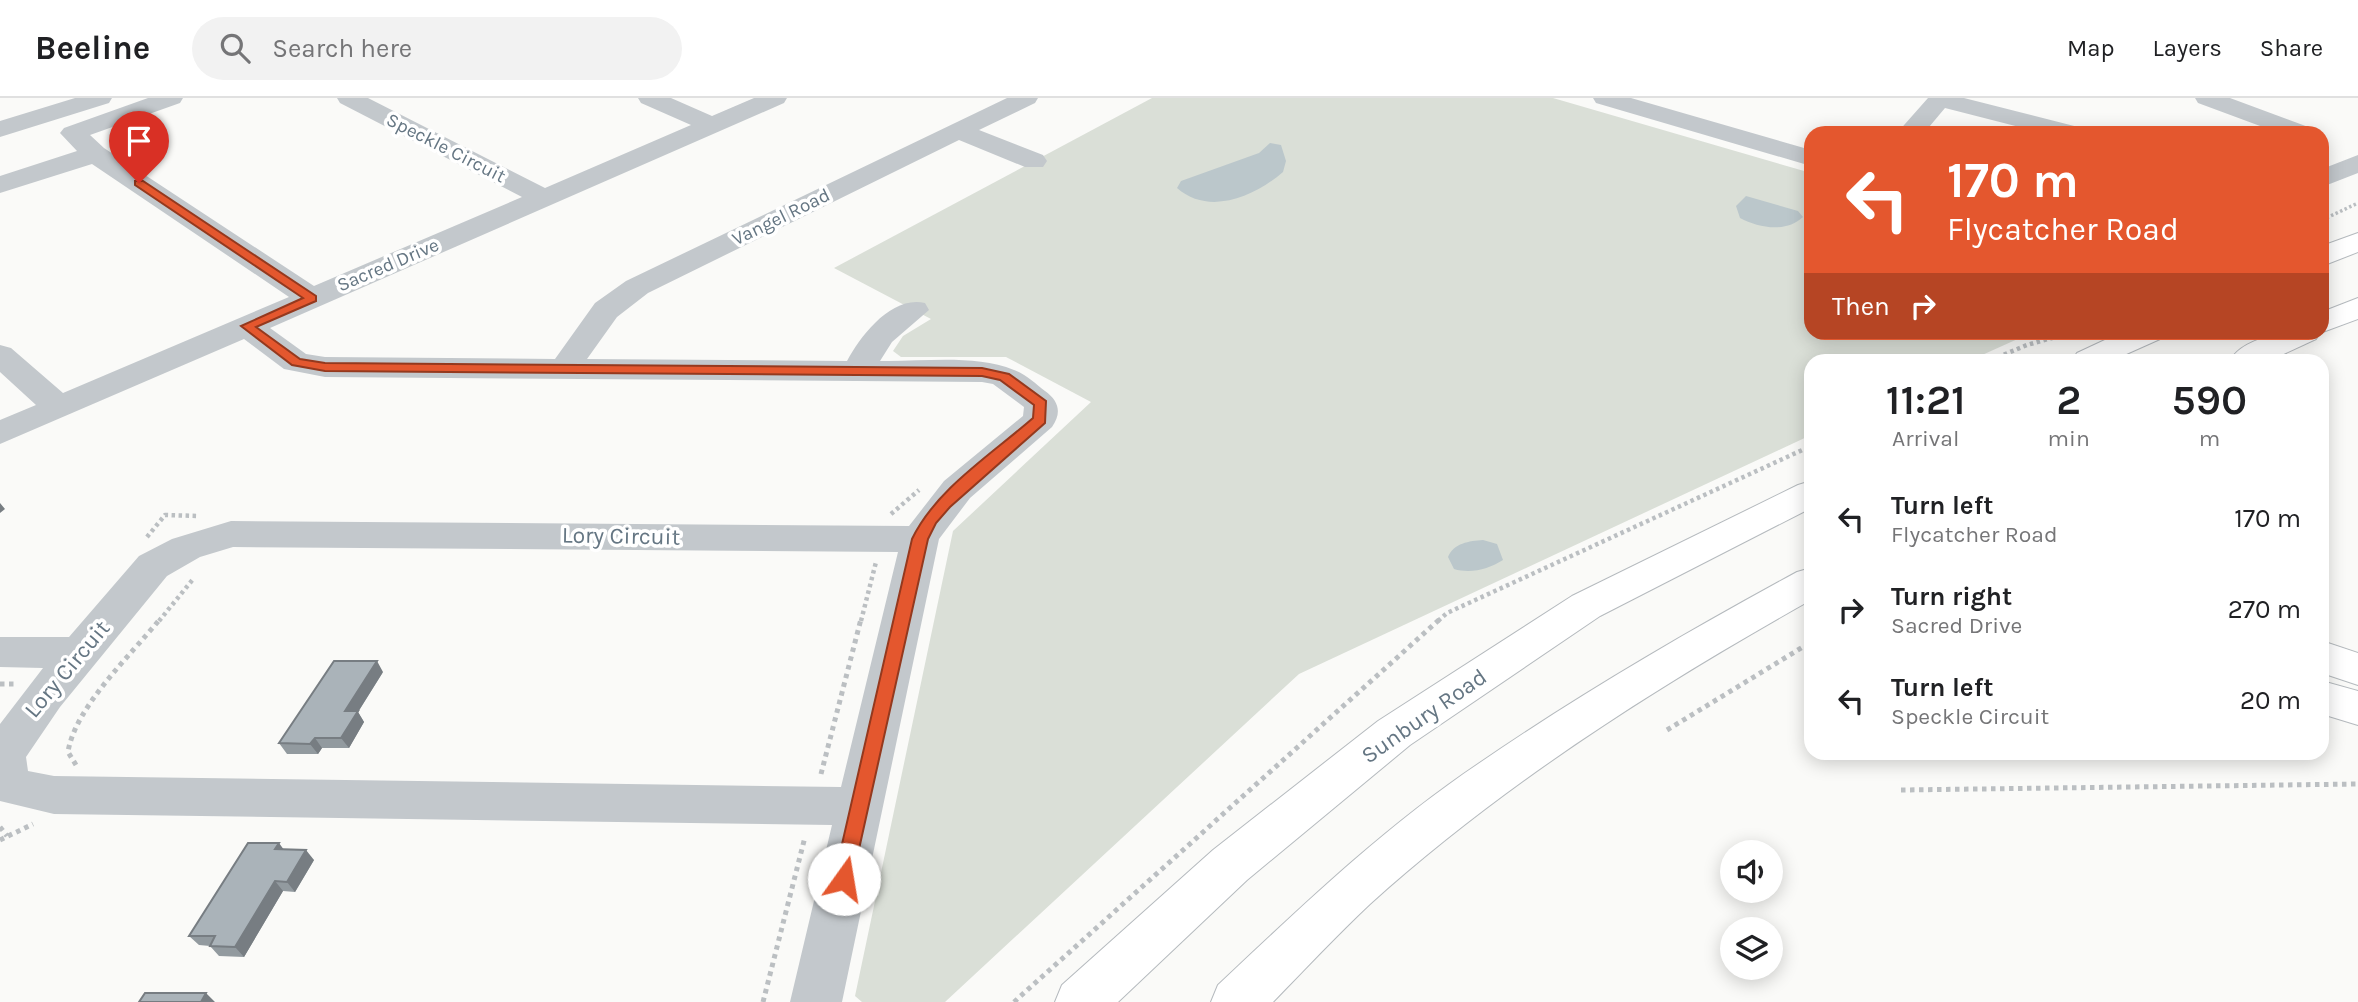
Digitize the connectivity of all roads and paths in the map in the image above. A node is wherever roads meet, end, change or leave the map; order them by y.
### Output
1 (10, 98) edge
2 (100, 98) edge
3 (171, 98) edge
4 (349, 98) edge
5 (650, 98) edge
6 (775, 98) edge
7 (1026, 98) edge
8 (1605, 98) edge
9 (1700, 98) edge
10 (2207, 98) edge
11 (1940, 99) edge
12 (38, 117) junction
13 (1676, 118) junction
14 (712, 125) junction
15 (1916, 126) edge
16 (2046, 126) edge
17 (2283, 126) edge
18 (0, 129) edge
19 (958, 131) junction
20 (95, 154) junction
21 (1804, 156) edge
22 (1034, 161) dead end
23 (2358, 163) edge
24 (2329, 176) edge
25 (0, 185) edge
26 (544, 198) junction
27 (2358, 203) edge
28 (2329, 217) edge
29 (2358, 242) edge
30 (2329, 254) edge
31 (312, 298) junction
32 (2358, 307) edge
33 (914, 310) dead end
34 (2329, 321) edge
35 (247, 326) junction
36 (2045, 340) edge
37 (2132, 340) edge
38 (2284, 340) edge
39 (2006, 354) edge
40 (2101, 354) edge
41 (2258, 354) edge
42 (0, 355) edge
43 (564, 369) junction
44 (860, 371) junction
45 (59, 408) junction
46 (0, 433) edge
47 (1804, 497) edge
48 (888, 538) junction
49 (198, 574) dead end
50 (1804, 586) edge
51 (1804, 646) edge
52 (0, 652) edge
53 (81, 653) junction
54 (2329, 659) edge
55 (2358, 669) edge
56 (2329, 699) edge
57 (2358, 708) edge
58 (1667, 730) dead end
59 (820, 778) dead end
60 (2358, 784) edge
61 (1901, 790) dead end
62 (860, 806) junction
63 (17, 811) edge
64 (805, 836) dead end
65 (763, 1002) edge
66 (816, 1002) edge
67 (1081, 1002) edge
68 (1237, 1002) edge

1 - 12 street
2 - 12 street
3 - 20 street
4 - 26 street, Speckle Circuit
5 - 14 street
6 - 14 street, Sacred Drive
7 - 19 street, Vangel Road
8 - 13 street
9 - 13 street
10 - 17 street
11 - 15 street
11 - 16 street
12 - 18 street
13 - 21 street
14 - 26 street, Sacred Drive
19 - 22 street
19 - 43 street, Vangel Road
20 - 25 street
20 - 31 street
23 - 24 street
26 - 31 street, Sacred Drive
27 - 28 path
29 - 30 main road
31 - 35 street, Sacred Drive
32 - 34 main road
33 - 44 street
35 - 43 street
35 - 45 street, Sacred Drive
36 - 39 path
37 - 40 main road
38 - 41 main road
42 - 45 street
43 - 44 street
44 - 48 street
45 - 46 street, Sacred Drive
47 - 67 main road, Sunbury Road
48 - 53 street, Lory Circuit
48 - 59 path
48 - 62 street
49 - 63 path
50 - 68 main road
51 - 58 path
52 - 53 street
53 - 63 street, Lory Circuit
54 - 55 main road
56 - 57 main road
60 - 61 path
62 - 63 street
62 - 66 street
64 - 65 path

